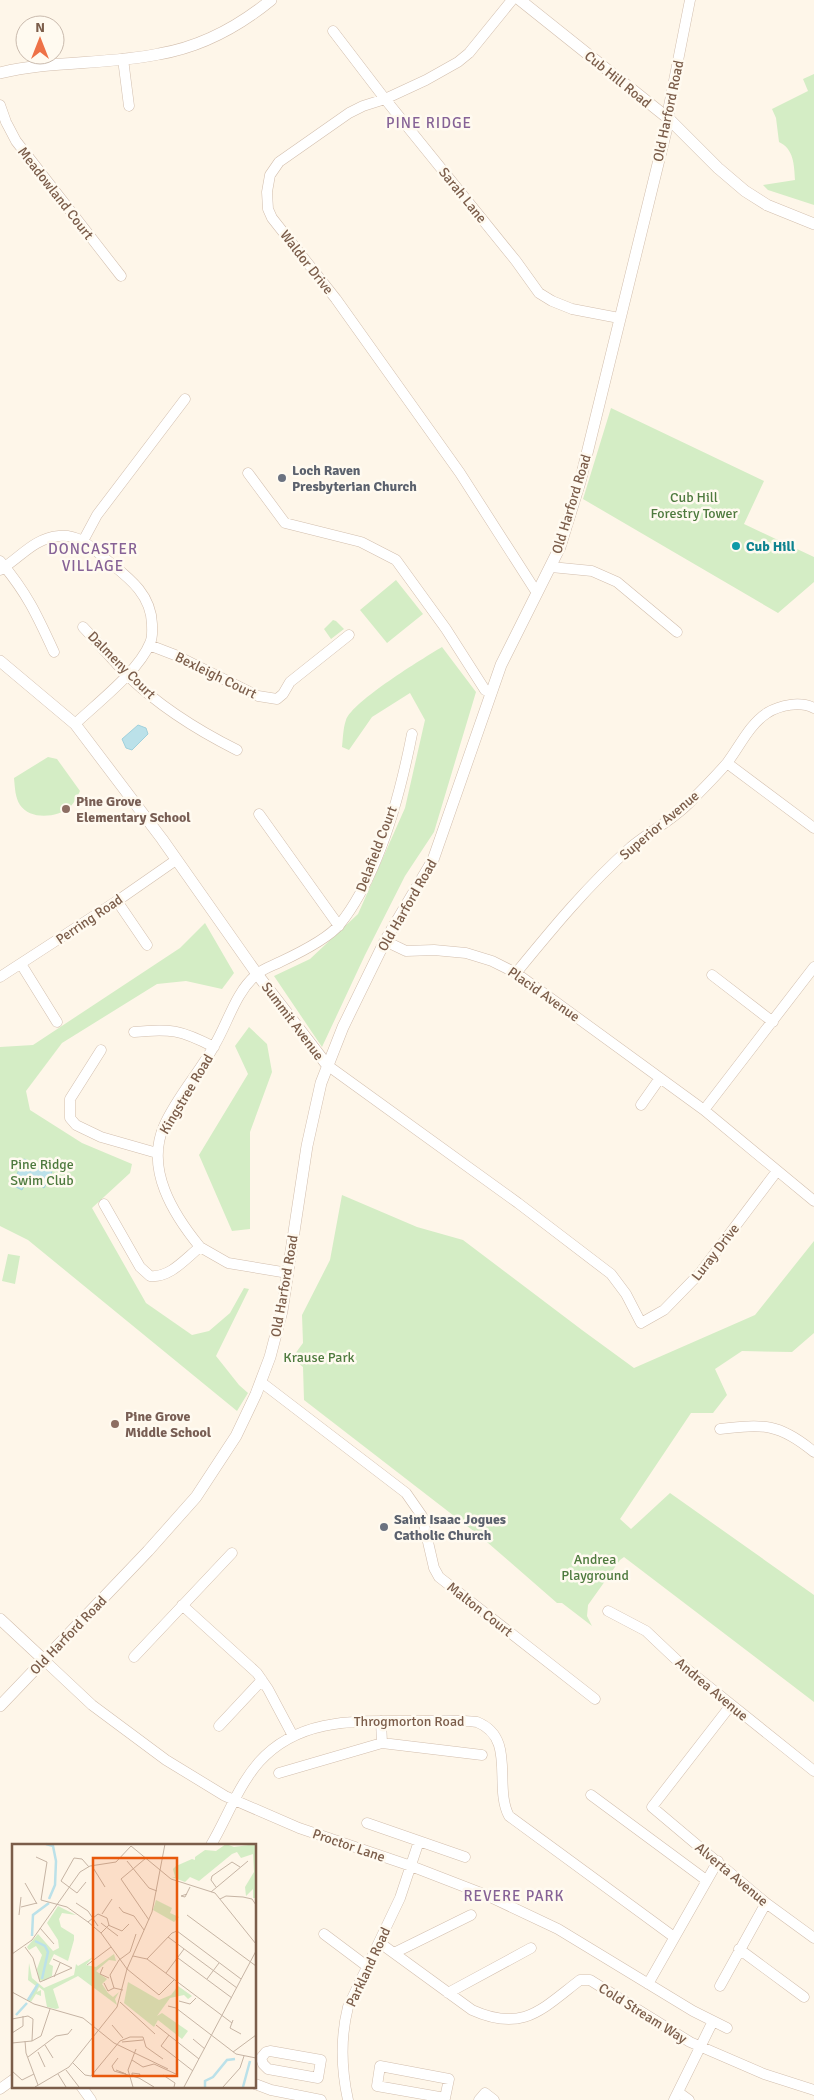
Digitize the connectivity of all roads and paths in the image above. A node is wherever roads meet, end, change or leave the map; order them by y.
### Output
1 (271, 0) edge
2 (512, 0) edge
3 (520, 0) edge
4 (690, 0) edge
5 (333, 31) dead end
6 (124, 59) junction
7 (0, 73) edge
8 (385, 99) junction
9 (0, 106) edge
10 (129, 106) dead end
11 (668, 119) junction
12 (814, 224) edge
13 (121, 276) dead end
14 (619, 318) junction
15 (185, 399) dead end
16 (248, 472) dead end
17 (83, 541) junction
18 (2, 566) edge
19 (551, 567) junction
20 (537, 593) junction
21 (83, 627) dead end
22 (677, 632) dead end
23 (349, 635) dead end
24 (149, 645) junction
25 (54, 652) dead end
26 (0, 661) edge
27 (127, 675) junction
28 (490, 692) junction
29 (814, 708) edge
30 (75, 724) junction
31 (412, 734) dead end
32 (237, 750) dead end
33 (727, 763) junction
34 (258, 814) dead end
35 (814, 828) edge
36 (176, 860) junction
37 (117, 901) junction
38 (339, 926) junction
39 (386, 941) junction
40 (147, 945) dead end
41 (21, 964) junction
42 (814, 967) edge
43 (516, 973) junction
44 (257, 974) junction
45 (712, 975) dead end
46 (0, 977) edge
47 (57, 1022) dead end
48 (773, 1022) junction
49 (134, 1032) dead end
50 (214, 1047) junction
51 (101, 1050) dead end
52 (327, 1065) junction
53 (660, 1078) junction
54 (641, 1105) dead end
55 (704, 1110) junction
56 (157, 1153) junction
57 (777, 1170) junction
58 (814, 1201) edge
59 (104, 1204) dead end
60 (200, 1247) junction
61 (288, 1273) junction
62 (641, 1323) joint
63 (261, 1382) junction
64 (720, 1428) dead end
65 (814, 1452) edge
66 (232, 1553) dead end
67 (182, 1605) junction
68 (608, 1611) dead end
69 (0, 1619) edge
70 (134, 1656) dead end
71 (44, 1660) junction
72 (262, 1680) junction
73 (595, 1699) dead end
74 (732, 1705) junction
75 (0, 1706) edge
76 (381, 1721) junction
77 (219, 1726) dead end
78 (293, 1736) junction
79 (382, 1743) junction
80 (482, 1755) dead end
81 (814, 1771) edge
82 (279, 1773) dead end
83 (591, 1795) dead end
84 (235, 1800) junction
85 (366, 1823) dead end
86 (420, 1842) junction
87 (212, 1844) edge
88 (465, 1857) dead end
89 (718, 1861) junction
90 (411, 1866) junction
91 (706, 1880) junction
92 (766, 1903) junction
93 (471, 1915) dead end
94 (324, 1934) dead end
95 (674, 1936) junction
96 (814, 1938) edge
97 (380, 1943) junction
98 (531, 1948) dead end
99 (739, 1949) junction
100 (394, 1953) junction
101 (368, 1967) junction
102 (648, 1984) junction
103 (720, 1986) dead end
104 (448, 1993) junction
105 (804, 1997) dead end
106 (713, 2021) junction
107 (727, 2028) dead end
108 (700, 2047) junction
109 (258, 2057) edge
110 (12, 2080) edge
111 (256, 2084) edge
112 (82, 2088) edge
113 (0, 2089) edge
114 (814, 2090) edge
115 (412, 2096) edge
116 (676, 2096) edge
117 (91, 2100) edge
118 (321, 2100) edge
119 (348, 2100) edge
120 (479, 2100) edge
121 (494, 2100) edge
122 (689, 2100) edge

1 - 6 street
2 - 8 street, Waldor Drive
3 - 11 street, Cub Hill Road
4 - 11 street, Old Harford Road
5 - 8 street, Sarah Lane
6 - 7 street
6 - 10 street
8 - 14 street, Sarah Lane
8 - 20 street, Waldor Drive
9 - 13 street, Meadowland Court
11 - 12 street, Cub Hill Road
11 - 14 street, Old Harford Road
14 - 19 street, Old Harford Road
15 - 17 street
16 - 28 street
17 - 18 street
17 - 24 street
18 - 25 street
19 - 20 street, Old Harford Road
19 - 22 street
20 - 28 street, Old Harford Road
21 - 27 street, Dalmeny Court
23 - 24 street, Bexleigh Court
24 - 27 street
26 - 30 street, Summit Avenue
27 - 30 street
27 - 32 street, Dalmeny Court
28 - 39 street, Old Harford Road
29 - 33 street, Superior Avenue
30 - 36 street, Summit Avenue
31 - 38 street, Delafield Court
33 - 35 street
33 - 43 street, Superior Avenue
34 - 38 street
36 - 37 street, Perring Road
36 - 44 street, Summit Avenue
37 - 40 street
37 - 41 street, Perring Road
38 - 44 street, Delafield Court
39 - 43 street, Placid Avenue
39 - 52 street, Old Harford Road
41 - 46 street, Perring Road
41 - 47 street
42 - 48 street
43 - 53 street, Placid Avenue
44 - 50 street, Kingstree Road
44 - 52 street, Summit Avenue
45 - 48 street
48 - 55 street
49 - 50 street
50 - 56 street, Kingstree Road
51 - 56 street
52 - 61 street, Old Harford Road
52 - 62 street, Summit Avenue
53 - 54 street
53 - 55 street, Placid Avenue
55 - 57 street, Placid Avenue
56 - 60 street, Kingstree Road
57 - 58 street, Placid Avenue
57 - 62 street, Luray Drive
59 - 60 street
60 - 61 street, Kingstree Road
61 - 63 street, Old Harford Road
63 - 71 street, Old Harford Road
63 - 73 street, Malton Court
64 - 65 street
66 - 67 street
67 - 70 street
67 - 72 street
68 - 74 street, Andrea Avenue
69 - 71 street, Proctor Lane
71 - 75 street, Old Harford Road
71 - 84 street, Proctor Lane
72 - 77 street
72 - 78 street
74 - 81 street, Andrea Avenue
74 - 89 street, Alverta Avenue
76 - 78 street, Throgmorton Road
76 - 79 street
76 - 95 street, Throgmorton Road
78 - 84 street, Throgmorton Road
79 - 80 street
79 - 82 street
83 - 91 street
84 - 87 street, Throgmorton Road
84 - 90 street, Proctor Lane
85 - 86 street
86 - 88 street
86 - 90 street, Parkland Road
89 - 91 street
89 - 92 street, Alverta Avenue
90 - 97 street, Parkland Road
90 - 102 street, Proctor Lane
91 - 95 street
92 - 96 street, Alverta Avenue
92 - 99 street
93 - 100 street
94 - 101 street
95 - 102 street
97 - 100 street, Cold Stream Way
97 - 101 street, Parkland Road
98 - 104 street
99 - 103 street
99 - 105 street
100 - 104 street, Cold Stream Way
101 - 119 street, Parkland Road
102 - 106 street, Proctor Lane
104 - 108 street, Cold Stream Way
106 - 107 street, Proctor Lane
106 - 108 street
108 - 114 street, Cold Stream Way
108 - 116 street
109 - 109 street
110 - 113 street
111 - 118 street
112 - 117 street
115 - 115 street
116 - 122 street
120 - 121 street

